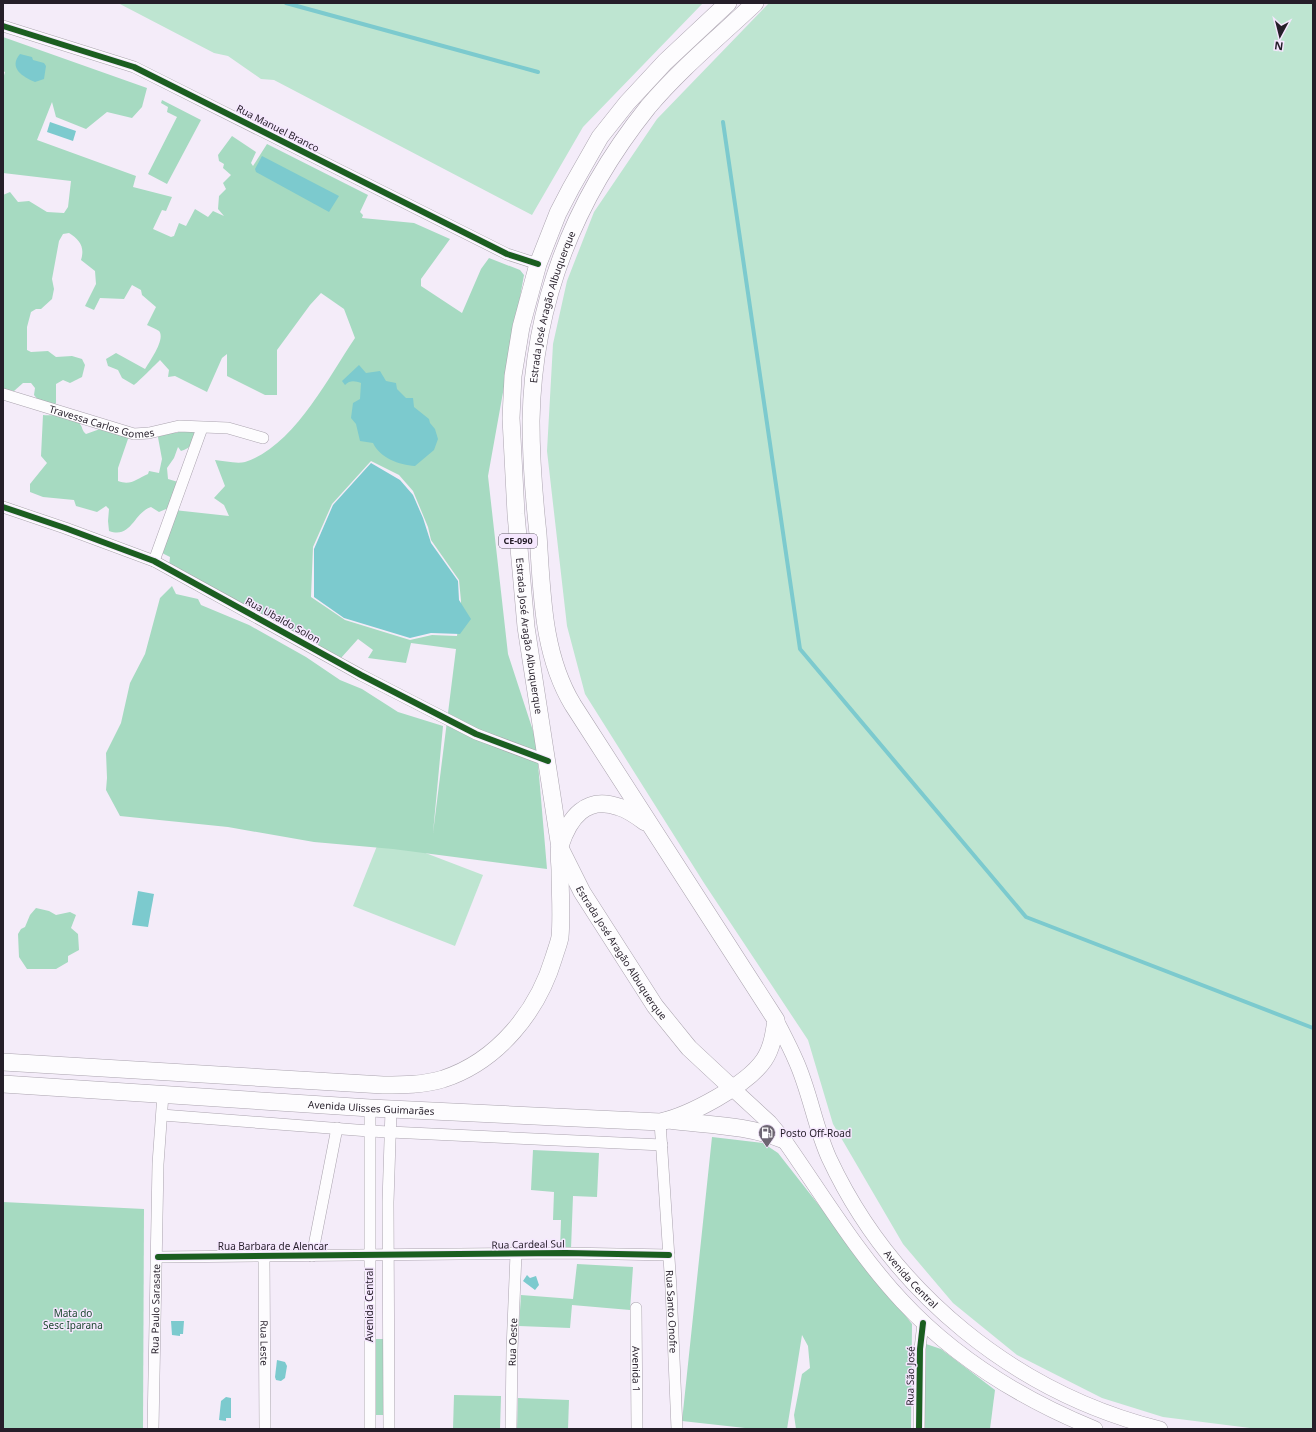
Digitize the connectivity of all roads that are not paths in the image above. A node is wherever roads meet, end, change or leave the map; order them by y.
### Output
1 (728, 3) edge
2 (755, 3) edge
3 (3, 26) edge
4 (538, 264) junction
5 (3, 394) edge
6 (202, 428) junction
7 (263, 438) dead end
8 (3, 508) edge
9 (154, 561) junction
10 (548, 761) junction
11 (649, 824) junction
12 (560, 848) junction
13 (776, 1020) junction
14 (3, 1062) edge
15 (288, 1079) junction
16 (3, 1084) edge
17 (732, 1088) junction
18 (163, 1094) junction
19 (286, 1102) junction
20 (370, 1108) junction
21 (391, 1110) junction
22 (162, 1115) junction
23 (665, 1121) junction
24 (337, 1128) junction
25 (369, 1130) junction
26 (390, 1132) junction
27 (784, 1140) junction
28 (662, 1145) junction
29 (516, 1254) junction
30 (669, 1255) junction
31 (264, 1256) junction
32 (312, 1256) junction
33 (369, 1256) junction
34 (388, 1256) junction
35 (158, 1257) junction
36 (636, 1308) dead end
37 (923, 1323) junction
38 (369, 1334) junction
39 (388, 1334) junction
40 (153, 1429) edge
41 (265, 1429) edge
42 (370, 1429) edge
43 (389, 1429) edge
44 (512, 1429) edge
45 (637, 1429) edge
46 (677, 1429) edge
47 (919, 1429) edge
48 (1095, 1429) edge
49 (1160, 1429) edge

1 - 4 main road, Estrada José Aragão Albuquerque / CE-090
2 - 11 main road, Estrada José Aragão Albuquerque / CE-090
3 - 4 street, Rua Manuel Branco
4 - 10 main road, Estrada José Aragão Albuquerque / CE-090
5 - 6 street, Travessa Carlos Gomes
6 - 7 street, Travessa Carlos Gomes
6 - 9 street
8 - 9 street, Rua Ubaldo Solon
9 - 10 street, Rua Ubaldo Solon
10 - 12 main road, Estrada José Aragão Albuquerque / CE-090
11 - 12 main road
11 - 13 main road, Estrada José Aragão Albuquerque / CE-090
12 - 15 main road
12 - 17 main road, Estrada José Aragão Albuquerque / CE-090
13 - 17 main road, Avenida Ulisses Guimarães
13 - 49 main road, Avenida Central / CE-090
14 - 15 main road
15 - 19 main road
16 - 18 main road, Avenida Ulisses Guimarães
17 - 23 main road, Avenida Ulisses Guimarães
17 - 27 main road, Avenida Central / CE-090
18 - 19 main road, Avenida Ulisses Guimarães
18 - 22 street, Rua Paulo Sarasate
19 - 20 main road, Avenida Ulisses Guimarães
20 - 21 main road, Avenida Ulisses Guimarães
20 - 25 street, Avenida Central
21 - 23 main road, Avenida Ulisses Guimarães
21 - 26 street, Avenida Central
22 - 24 street
22 - 35 street, Rua Paulo Sarasate
23 - 27 main road
23 - 28 street, Rua Santo Onofre
24 - 25 street
24 - 32 street
25 - 26 street
25 - 33 street, Avenida Central
26 - 28 street
26 - 34 street, Avenida Central
27 - 37 main road, Avenida Central / CE-090
28 - 30 street, Rua Santo Onofre
29 - 30 street, Rua Cardeal Sul
29 - 34 street, Rua Cardeal Sul
29 - 44 street, Rua Oeste
30 - 46 street, Rua Santo Onofre
31 - 32 street, Rua Barbara de Alencar
31 - 35 street, Rua Barbara de Alencar
31 - 41 street, Rua Leste
32 - 33 street, Rua Barbara de Alencar
33 - 34 street, Rua Barbara de Alencar
33 - 38 street, Avenida Central
34 - 39 street, Avenida Central
35 - 40 street, Rua Paulo Sarasate
36 - 45 street, Avenida 1
37 - 47 street, Rua São José
37 - 48 main road, Avenida Central / CE-090
38 - 39 street
38 - 42 street, Avenida Central
39 - 43 street, Avenida Central

